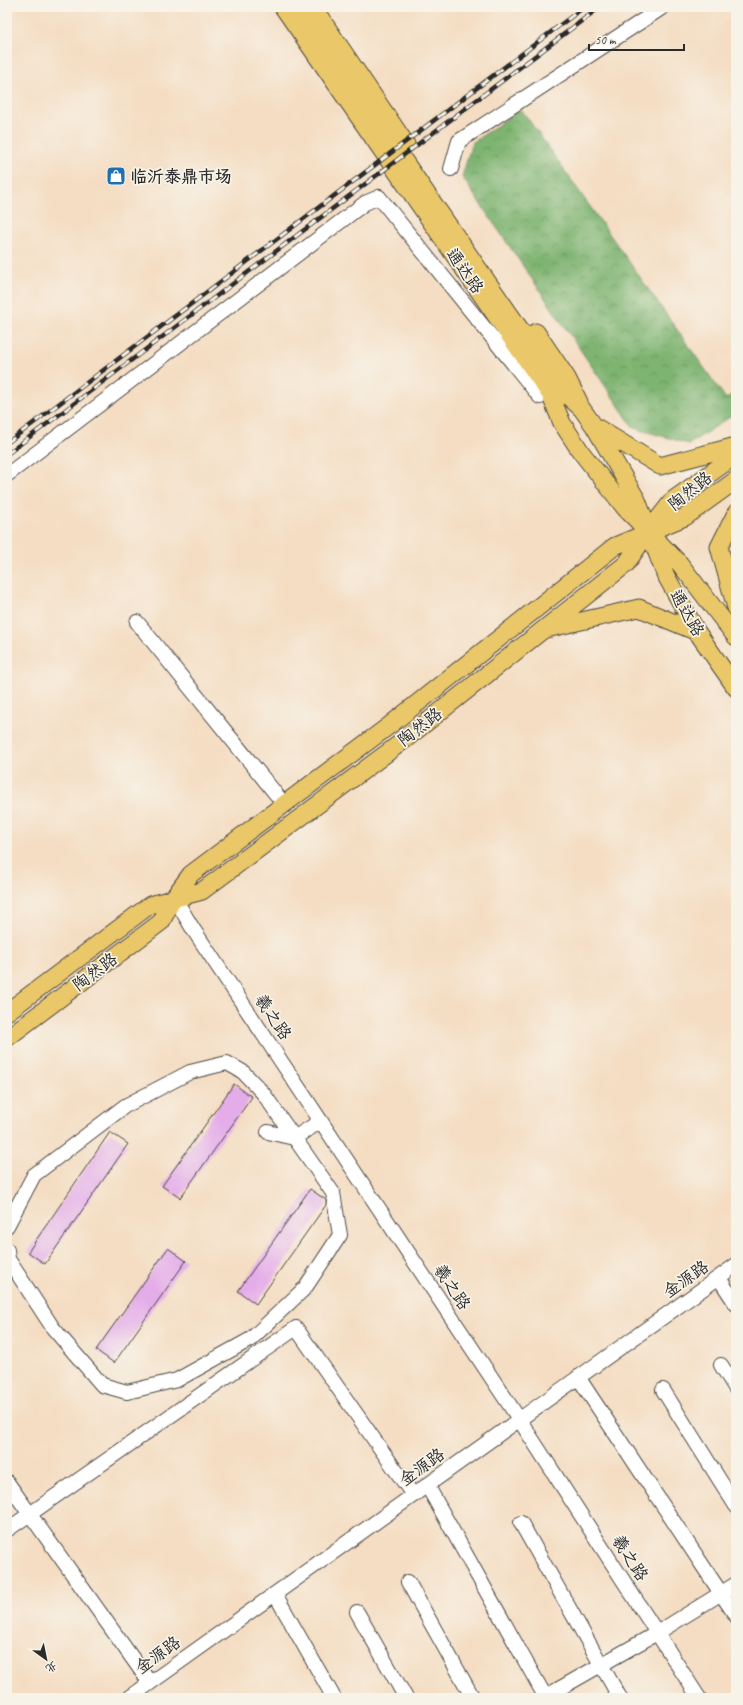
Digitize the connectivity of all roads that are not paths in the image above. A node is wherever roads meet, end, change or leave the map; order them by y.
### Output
1 (273, 7) edge
2 (283, 7) edge
3 (298, 7) edge
4 (313, 7) edge
5 (663, 7) edge
6 (451, 169) dead end
7 (540, 397) junction
8 (582, 409) junction
9 (562, 423) junction
10 (594, 426) junction
11 (736, 446) edge
12 (736, 455) edge
13 (7, 475) edge
14 (736, 480) edge
15 (736, 513) edge
16 (648, 532) junction
17 (736, 608) edge
18 (137, 622) dead end
19 (542, 630) junction
20 (697, 632) junction
21 (736, 637) edge
22 (736, 688) edge
23 (284, 804) junction
24 (174, 898) junction
25 (7, 1012) edge
26 (7, 1038) edge
27 (321, 1121) junction
28 (268, 1132) dead end
29 (294, 1138) junction
30 (7, 1226) edge
31 (7, 1250) edge
32 (736, 1265) edge
33 (719, 1278) junction
34 (736, 1304) edge
35 (721, 1365) dead end
36 (578, 1377) junction
37 (736, 1388) edge
38 (663, 1390) dead end
39 (519, 1420) junction
40 (7, 1482) edge
41 (427, 1485) junction
42 (413, 1495) junction
43 (736, 1506) edge
44 (30, 1515) junction
45 (521, 1523) dead end
46 (7, 1530) edge
47 (408, 1582) dead end
48 (736, 1584) edge
49 (722, 1593) junction
50 (275, 1594) junction
51 (357, 1612) dead end
52 (736, 1616) edge
53 (657, 1633) junction
54 (602, 1665) junction
55 (150, 1683) junction
56 (129, 1698) edge
57 (334, 1698) edge
58 (406, 1698) edge
59 (473, 1698) edge
60 (545, 1698) edge
61 (620, 1698) edge
62 (699, 1698) edge

1 - 7 main road
2 - 9 main road, 通达路
3 - 8 main road, 通达路
4 - 8 main road
5 - 6 street
7 - 9 main road
7 - 13 street
8 - 10 main road, 通达路
9 - 16 main road, 通达路
10 - 11 main road
10 - 16 main road, 通达路
12 - 16 main road, 陶然路
14 - 16 main road, 陶然路
15 - 17 main road
16 - 19 main road, 陶然路
16 - 20 main road, 通达路
16 - 21 main road, 通达路
16 - 23 main road, 陶然路
18 - 23 street
19 - 20 main road
19 - 24 main road, 陶然路
20 - 22 main road, 通达路
23 - 24 main road, 陶然路
24 - 25 main road, 陶然路
24 - 26 main road, 陶然路
24 - 27 street, 羲之路
27 - 29 street
27 - 39 street, 羲之路
28 - 29 street
29 - 30 street
29 - 31 street
32 - 33 street, 金源路
33 - 34 street
33 - 36 street, 金源路
35 - 37 street
36 - 39 street, 金源路
36 - 49 street
38 - 43 street
39 - 41 street, 金源路
39 - 53 street, 羲之路
40 - 44 street
41 - 42 street, 金源路
41 - 60 street
42 - 44 street
42 - 50 street, 金源路
44 - 46 street
44 - 55 street
45 - 54 street
47 - 59 street
48 - 49 street
49 - 52 street
49 - 53 street
50 - 55 street, 金源路
50 - 57 street
51 - 58 street
53 - 54 street
53 - 62 street, 羲之路
54 - 60 street
54 - 61 street
55 - 56 street, 金源路

